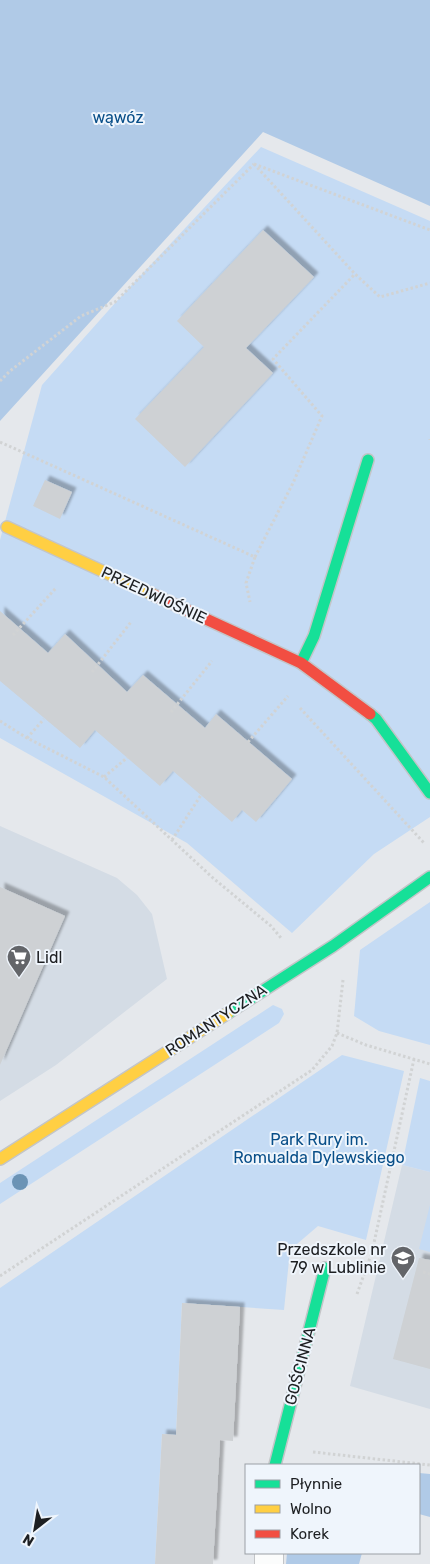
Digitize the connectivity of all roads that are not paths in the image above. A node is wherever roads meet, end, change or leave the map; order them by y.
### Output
1 (368, 460) dead end
2 (7, 527) dead end
3 (301, 663) junction
4 (430, 793) edge
5 (430, 877) edge
6 (0, 1159) edge
7 (325, 1268) dead end
8 (275, 1464) edge

1 - 3 street
2 - 3 street, PRZEDWIOŚNIE
3 - 4 street, PRZEDWIOŚNIE
5 - 6 street, ROMANTYCZNA
7 - 8 street, GOŚCINNA

